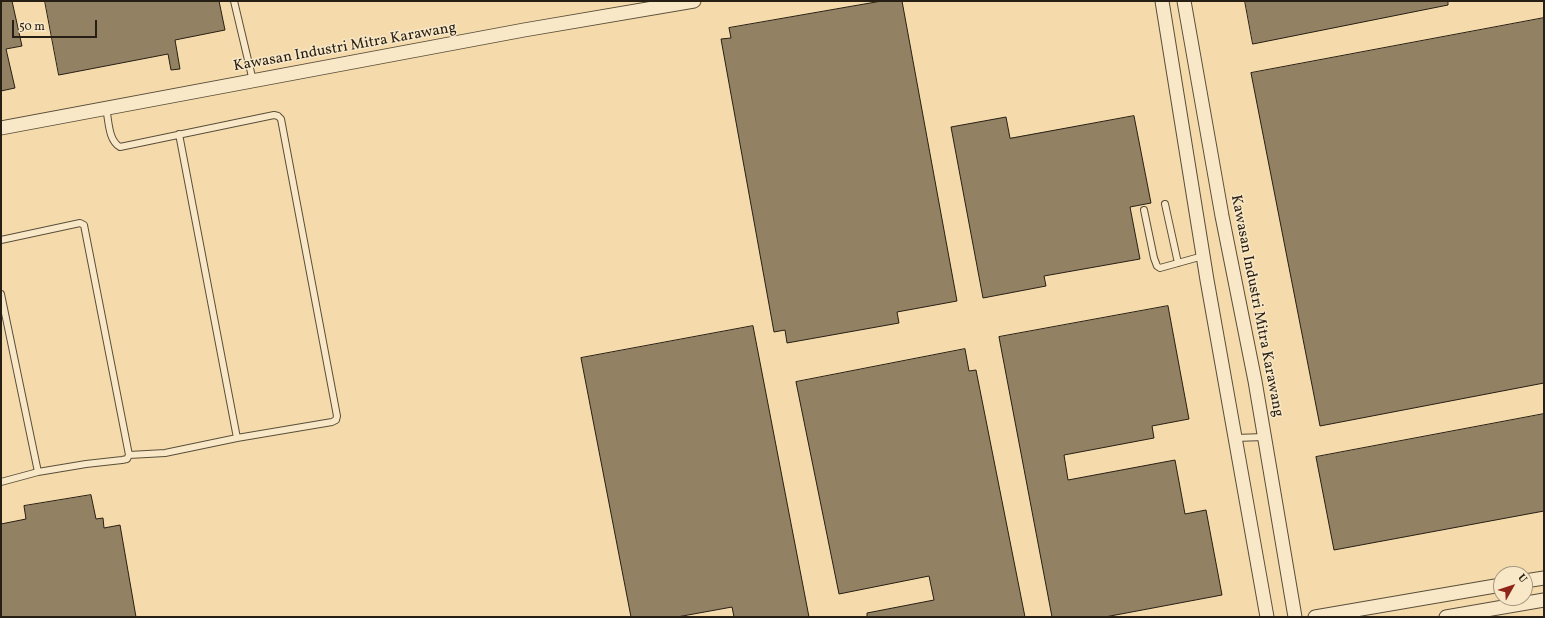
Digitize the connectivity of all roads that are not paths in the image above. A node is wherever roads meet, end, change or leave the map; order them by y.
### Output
1 (234, 1) edge
2 (694, 1) edge
3 (1162, 1) edge
4 (1184, 1) edge
5 (253, 81) junction
6 (106, 108) junction
7 (1, 128) edge
8 (179, 134) junction
9 (1165, 204) dead end
10 (1144, 210) dead end
11 (1, 240) edge
12 (1203, 256) junction
13 (1178, 263) junction
14 (1, 294) edge
15 (1264, 437) junction
16 (237, 438) junction
17 (1235, 438) junction
18 (129, 455) junction
19 (38, 472) junction
20 (1, 482) edge
21 (1544, 578) edge
22 (1533, 580) edge
23 (1493, 586) edge
24 (1544, 600) edge
25 (1268, 617) edge
26 (1295, 617) edge
27 (1315, 617) edge
28 (1446, 617) edge

1 - 5 lane
2 - 5 street, Kawasan Industri Mitra Karawang
3 - 12 street
4 - 15 street, Kawasan Industri Mitra Karawang
5 - 6 street, Kawasan Industri Mitra Karawang
6 - 7 street, Kawasan Industri Mitra Karawang
6 - 8 lane
8 - 16 lane
8 - 16 lane
9 - 13 lane
10 - 13 lane
11 - 18 lane
12 - 13 lane
12 - 17 street
14 - 19 lane
15 - 17 lane
15 - 26 street, Kawasan Industri Mitra Karawang
16 - 18 lane
17 - 25 street
18 - 19 lane
19 - 20 lane
21 - 22 street
23 - 27 street
24 - 28 street

